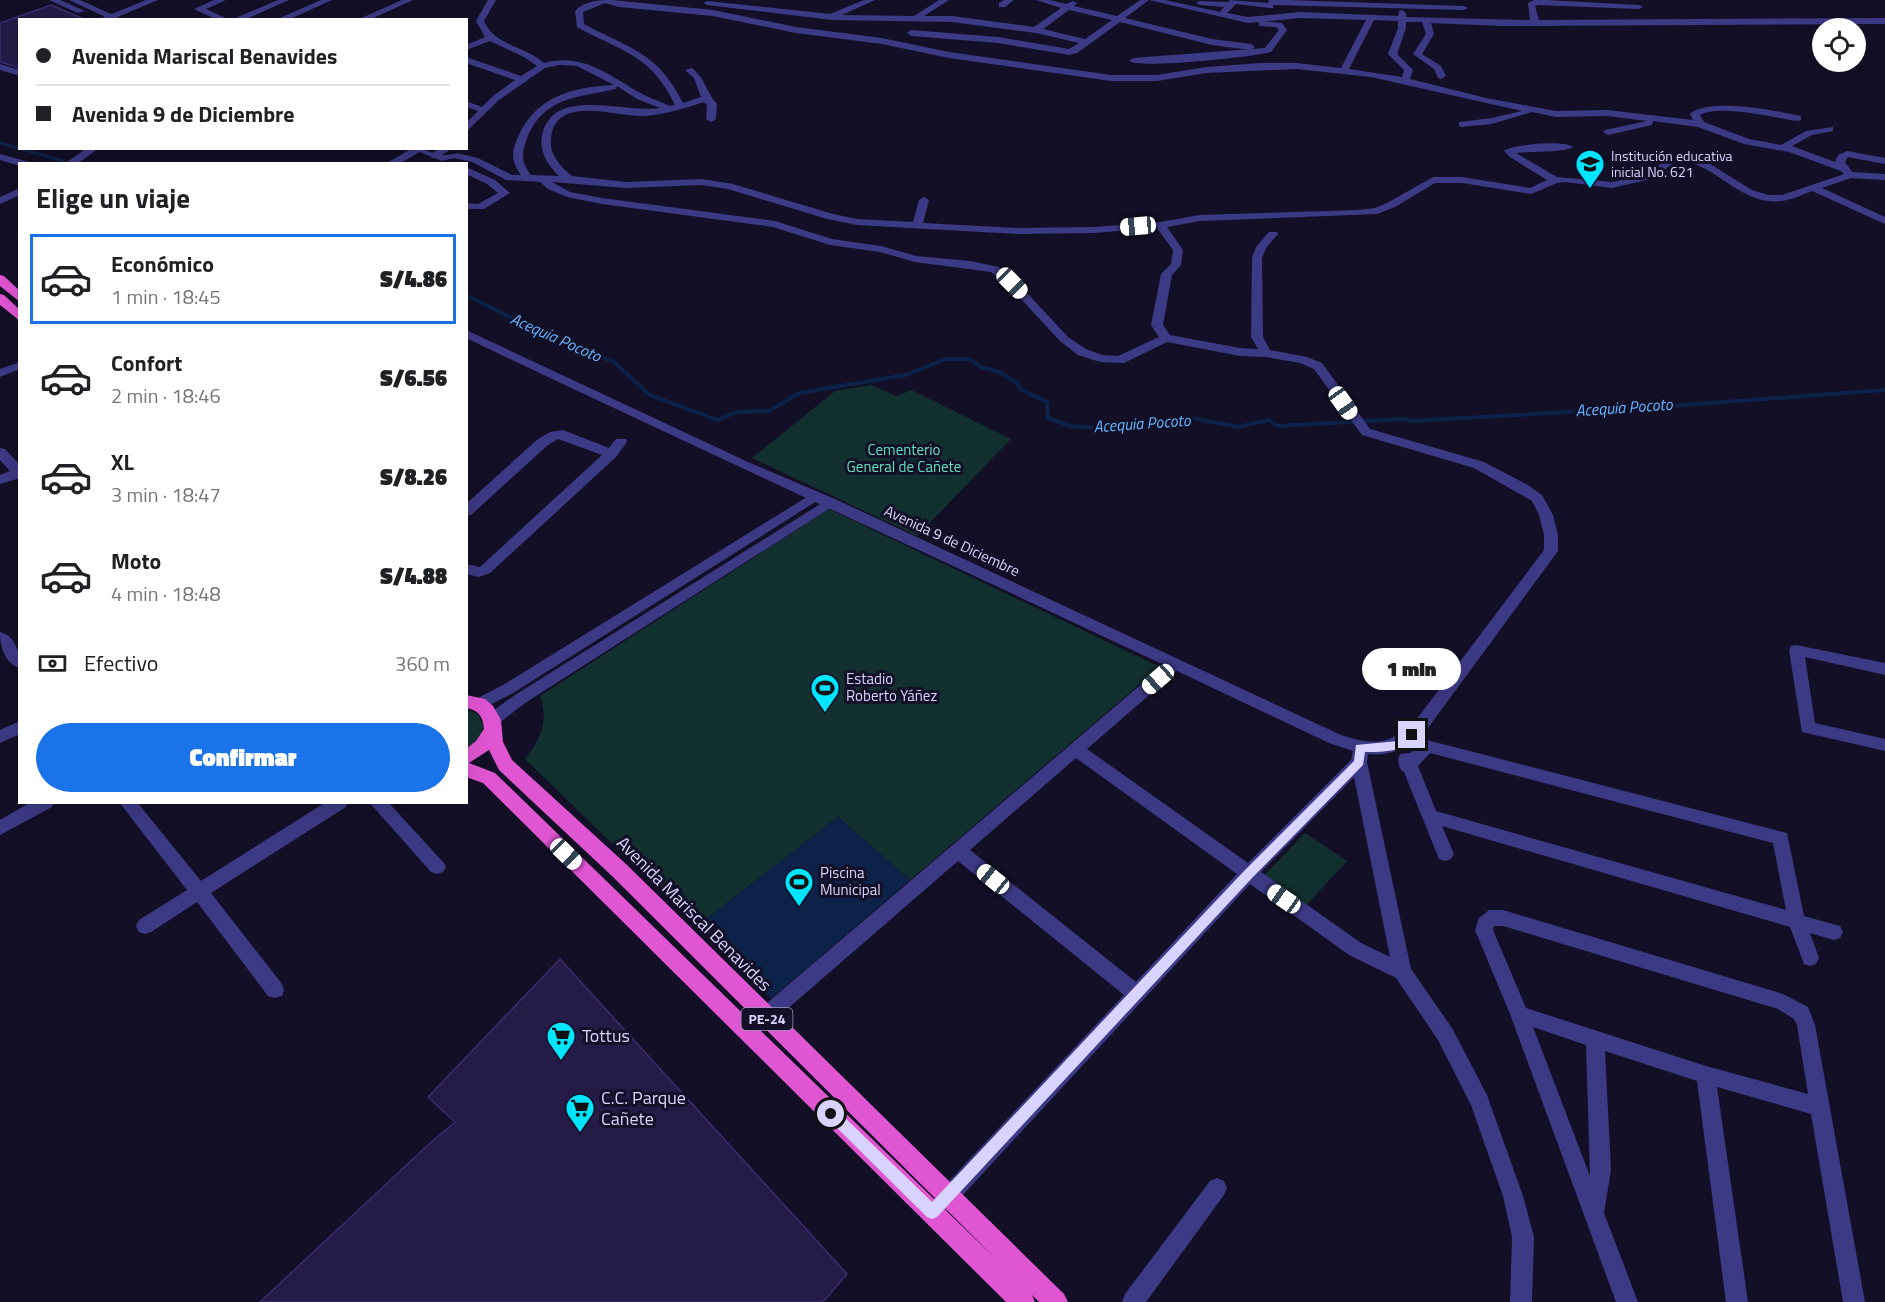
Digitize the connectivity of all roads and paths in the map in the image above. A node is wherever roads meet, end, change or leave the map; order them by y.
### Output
1 (53, 0) edge
2 (73, 0) edge
3 (154, 0) edge
4 (222, 0) edge
5 (285, 0) edge
6 (306, 0) edge
7 (328, 0) edge
8 (409, 0) edge
9 (492, 0) edge
10 (793, 0) edge
11 (871, 0) edge
12 (945, 0) edge
13 (1040, 0) edge
14 (1077, 0) edge
15 (1145, 0) edge
16 (1153, 0) edge
17 (711, 1) edge
18 (1241, 1) edge
19 (1271, 2) edge
20 (1167, 3) junction
21 (1400, 3) edge
22 (315, 5) junction
23 (1230, 5) junction
24 (1068, 7) junction
25 (1639, 7) dead end
26 (1464, 8) dead end
27 (770, 9) junction
28 (691, 10) junction
29 (1206, 12) junction
30 (1221, 15) junction
31 (111, 16) junction
32 (832, 17) junction
33 (96, 18) edge
34 (106, 18) edge
35 (116, 18) edge
36 (221, 18) edge
37 (240, 18) edge
38 (284, 18) edge
39 (366, 18) edge
40 (1269, 18) junction
41 (1371, 18) junction
42 (913, 19) junction
43 (1120, 19) junction
44 (1403, 20) junction
45 (1426, 20) junction
46 (1885, 21) edge
47 (1535, 23) junction
48 (1036, 30) junction
49 (911, 33) dead end
50 (490, 38) junction
51 (998, 40) junction
52 (1086, 42) junction
53 (1212, 42) junction
54 (468, 47) edge
55 (1268, 50) junction
56 (1206, 56) junction
57 (985, 60) junction
58 (468, 61) edge
59 (1133, 61) dead end
60 (0, 66) edge
61 (542, 66) junction
62 (689, 70) dead end
63 (1344, 70) junction
64 (18, 73) edge
65 (1441, 76) dead end
66 (523, 80) junction
67 (1405, 80) junction
68 (614, 87) dead end
69 (705, 98) junction
70 (468, 105) edge
71 (677, 107) junction
72 (483, 110) junction
73 (1534, 110) junction
74 (1798, 118) dead end
75 (711, 119) dead end
76 (1664, 121) junction
77 (1462, 124) dead end
78 (1700, 124) junction
79 (468, 127) edge
80 (1830, 129) dead end
81 (1608, 132) dead end
82 (1568, 147) dead end
83 (1784, 147) junction
84 (91, 150) edge
85 (414, 150) edge
86 (425, 150) edge
87 (443, 152) edge
88 (0, 157) edge
89 (455, 160) edge
90 (1885, 160) edge
91 (18, 162) edge
92 (72, 162) edge
93 (393, 162) edge
94 (468, 171) edge
95 (1846, 171) junction
96 (526, 177) junction
97 (1885, 177) edge
98 (542, 178) junction
99 (569, 179) junction
100 (1555, 180) junction
101 (1810, 187) junction
102 (18, 192) edge
103 (924, 200) dead end
104 (0, 201) edge
105 (468, 206) edge
106 (1885, 221) edge
107 (1160, 225) junction
108 (917, 226) junction
109 (1273, 234) dead end
110 (0, 279) edge
111 (18, 296) edge
112 (0, 298) edge
113 (18, 315) edge
114 (468, 335) edge
115 (1166, 338) junction
116 (1266, 353) junction
117 (18, 366) edge
118 (0, 373) edge
119 (621, 442) dead end
120 (0, 452) edge
121 (611, 454) junction
122 (18, 471) edge
123 (18, 472) edge
124 (0, 480) edge
125 (815, 496) junction
126 (830, 502) junction
127 (468, 510) edge
128 (468, 570) edge
129 (0, 638) edge
130 (18, 660) edge
131 (1174, 665) junction
132 (1885, 669) edge
133 (470, 702) edge
134 (492, 724) junction
135 (18, 728) edge
136 (0, 737) edge
137 (1401, 744) junction
138 (1885, 745) edge
139 (1075, 749) junction
140 (1360, 755) junction
141 (468, 756) edge
142 (1407, 767) junction
143 (468, 770) edge
144 (42, 804) edge
145 (129, 804) edge
146 (337, 804) edge
147 (379, 804) edge
148 (1430, 816) junction
149 (0, 828) edge
150 (957, 850) junction
151 (1445, 854) dead end
152 (437, 867) dead end
153 (1248, 874) junction
154 (198, 890) junction
155 (1796, 919) junction
156 (145, 926) dead end
157 (1834, 932) dead end
158 (1810, 958) dead end
159 (1402, 972) junction
160 (275, 990) dead end
161 (1137, 994) junction
162 (1519, 1014) junction
163 (764, 1016) junction
164 (748, 1031) junction
165 (1595, 1040) junction
166 (1706, 1076) junction
167 (1818, 1106) junction
168 (1217, 1188) dead end
169 (949, 1196) junction
170 (932, 1212) junction
171 (1595, 1214) junction
172 (1023, 1302) edge
173 (1056, 1302) edge
174 (1132, 1302) edge
175 (1521, 1302) edge
176 (1627, 1302) edge
177 (1737, 1302) edge
178 (1854, 1302) edge

1 - 33 street
2 - 31 street
3 - 31 street
4 - 36 street
5 - 37 street
6 - 22 street
7 - 22 street
8 - 39 street
9 - 50 street
10 - 27 street
11 - 32 street
12 - 42 street
13 - 24 street
14 - 24 street
15 - 43 street
16 - 20 street
17 - 27 street
17 - 28 street
18 - 19 street
18 - 23 street
19 - 21 street
19 - 40 street
20 - 23 street
20 - 29 street
21 - 26 street
21 - 44 street
22 - 38 street
23 - 30 street
24 - 43 street
24 - 48 street
25 - 47 street
27 - 32 street
28 - 57 street
28 - 71 street
29 - 30 street
29 - 55 street
30 - 40 street
31 - 34 street
31 - 35 street
32 - 42 street
40 - 41 street
41 - 44 street
41 - 63 street
42 - 48 street
43 - 52 street
43 - 53 street
44 - 45 street
44 - 67 street
45 - 47 street
45 - 65 street
46 - 47 street
48 - 52 street
49 - 51 street
50 - 54 street
50 - 61 street
51 - 52 street
51 - 57 street
53 - 55 street
53 - 56 street
55 - 56 street
56 - 59 street
57 - 63 street
58 - 66 street
60 - 64 street
61 - 66 street
61 - 71 street
62 - 69 street
63 - 67 street
66 - 72 street
67 - 73 street
68 - 96 street
69 - 71 street
69 - 75 street
70 - 72 street
71 - 99 street
72 - 79 street
73 - 76 street
73 - 77 street
74 - 78 street
76 - 78 street
76 - 81 street
78 - 83 street
80 - 83 street
82 - 100 street
83 - 95 street
84 - 92 street
85 - 93 street
86 - 87 street
87 - 89 street
88 - 91 street
89 - 96 street
90 - 95 street
94 - 105 street
95 - 97 street
95 - 101 street
96 - 98 street
98 - 99 street
98 - 115 street
99 - 108 street
100 - 101 street
100 - 107 street
101 - 106 street
102 - 104 street
103 - 108 street
107 - 108 street
107 - 115 street
109 - 116 street
110 - 111 highway
112 - 113 highway
114 - 125 street, Avenida 9 de Diciembre
115 - 116 street
116 - 137 street
117 - 118 street
119 - 121 street
120 - 122 street
121 - 127 street
121 - 128 street
123 - 124 street
125 - 126 street, Avenida 9 de Diciembre
125 - 133 street
126 - 131 street, Avenida 9 de Diciembre
126 - 134 street
129 - 130 street
131 - 139 street
131 - 140 street, Avenida 9 de Diciembre
132 - 138 street
133 - 134 highway
134 - 141 highway
134 - 163 highway, Avenida Mariscal Benavides / PE-24
135 - 136 street
137 - 140 street, Avenida 9 de Diciembre
137 - 142 street
139 - 150 street
139 - 153 street
140 - 153 street
140 - 159 street
142 - 148 street
142 - 155 street
143 - 164 highway, PE-24
144 - 149 street
145 - 154 street
146 - 154 street
147 - 152 street
148 - 151 street
148 - 155 street
150 - 161 street
150 - 163 street
153 - 159 street
153 - 161 street
154 - 156 street
154 - 160 street
155 - 157 street
155 - 158 street
159 - 175 street
161 - 169 street
162 - 165 street
162 - 167 street
162 - 171 street
163 - 164 street
163 - 169 highway, Avenida Mariscal Benavides / PE-24
164 - 170 highway, PE-24
165 - 166 street
165 - 171 street
166 - 167 street
166 - 177 street
167 - 178 street
168 - 174 street
169 - 170 street
169 - 173 highway, Avenida Mariscal Benavides / PE-24
170 - 172 highway, PE-24
171 - 176 street

